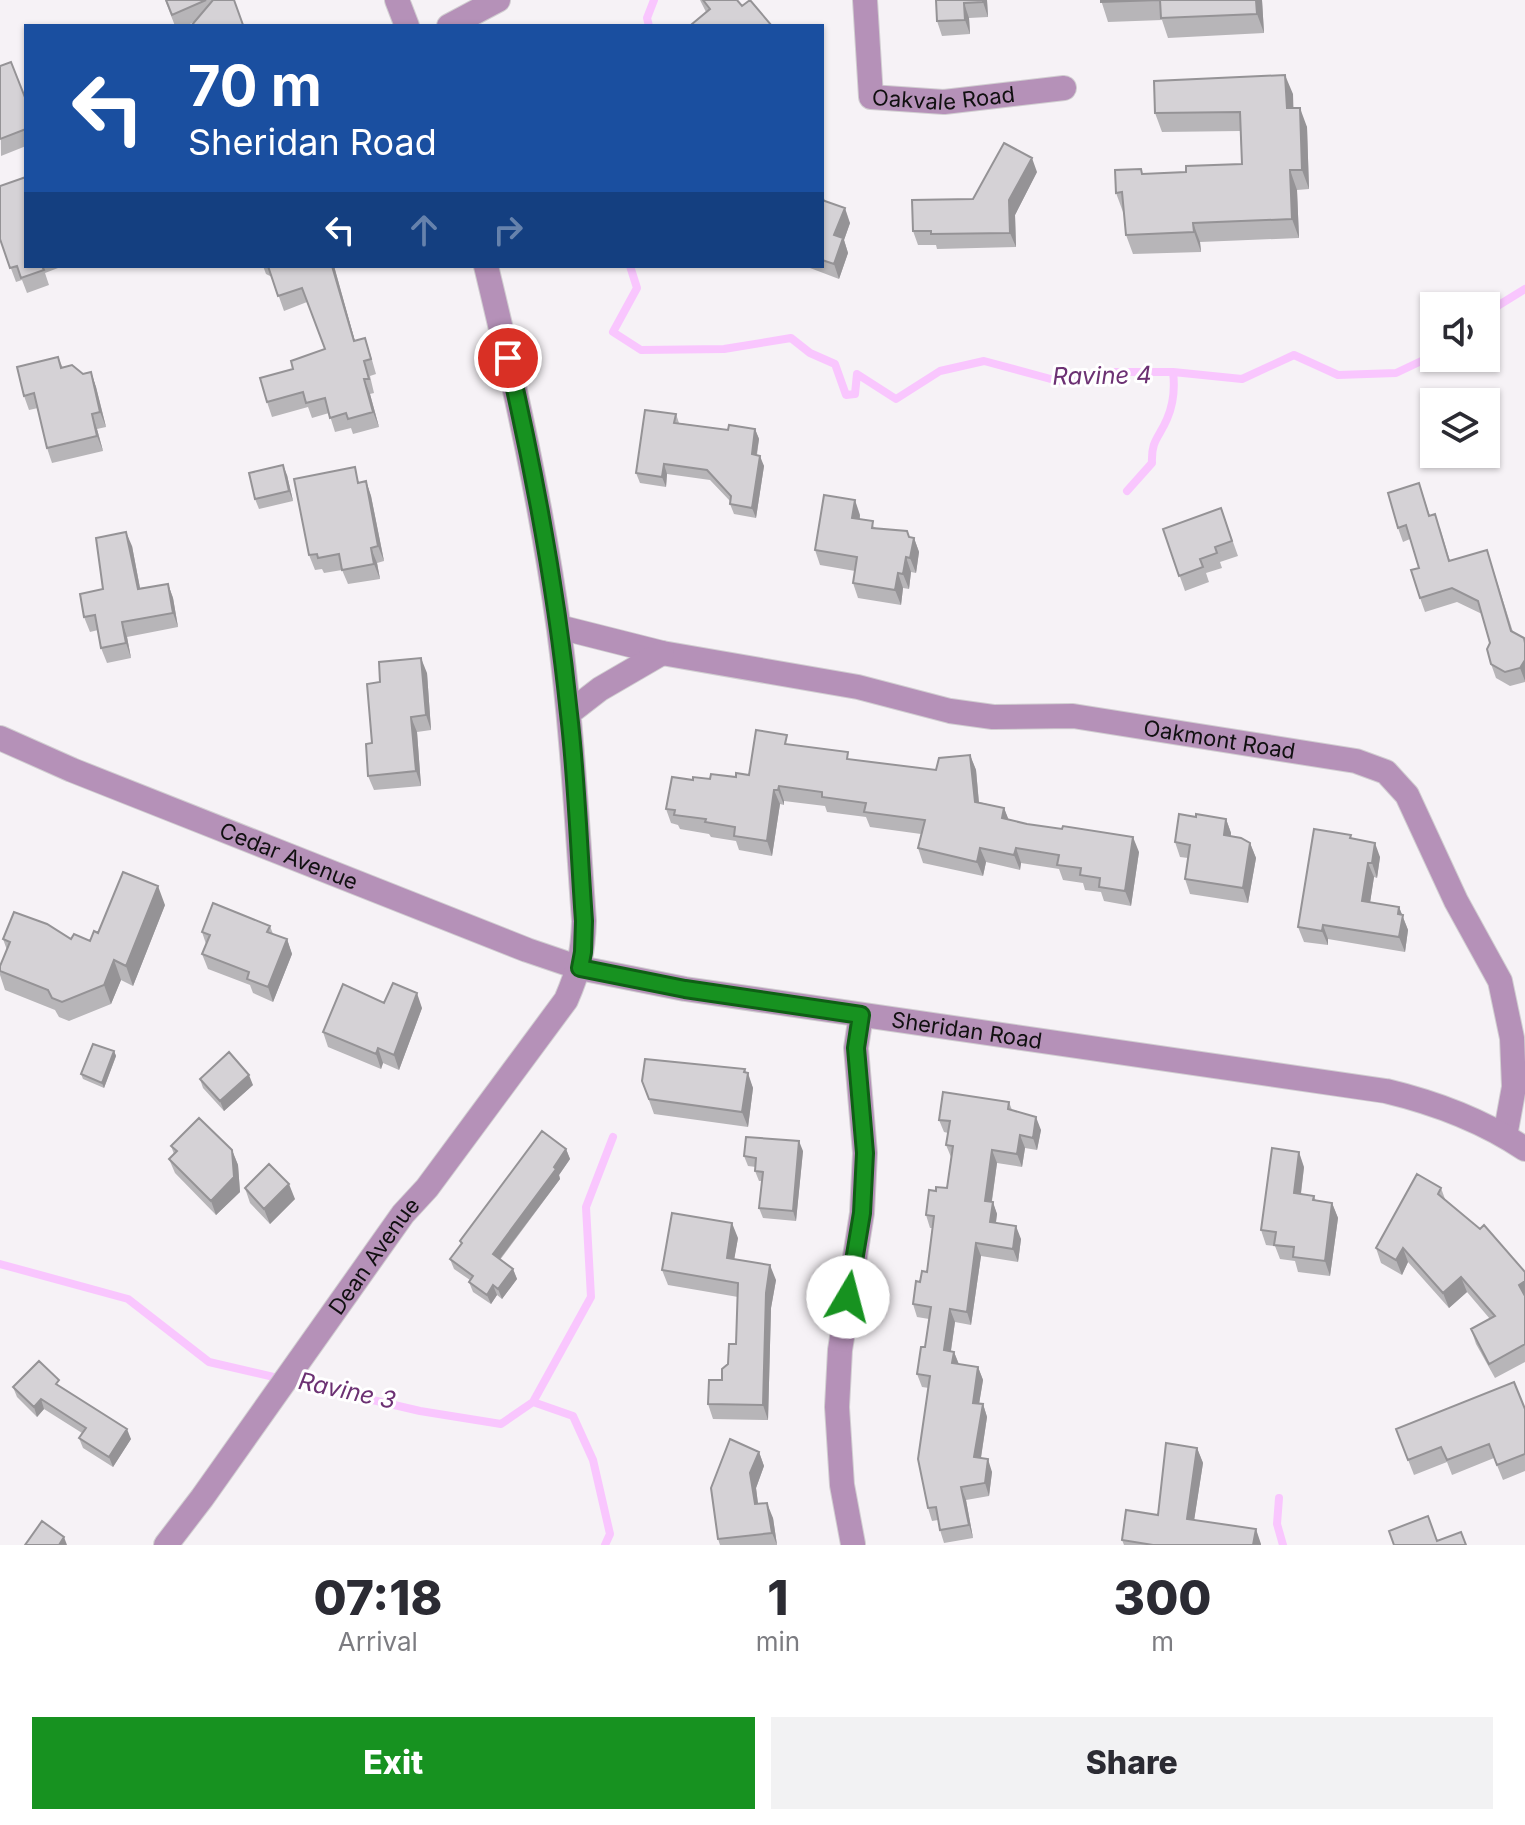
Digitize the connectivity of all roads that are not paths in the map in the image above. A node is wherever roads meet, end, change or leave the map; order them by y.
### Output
1 (397, 0) edge
2 (498, 0) edge
3 (865, 0) edge
4 (406, 24) edge
5 (453, 24) edge
6 (1064, 88) dead end
7 (486, 268) edge
8 (559, 627) junction
9 (662, 653) junction
10 (569, 713) junction
11 (0, 738) edge
12 (580, 968) junction
13 (861, 1015) junction
14 (1515, 1142) edge
15 (853, 1544) edge
16 (166, 1545) edge

1 - 4 street
2 - 5 street
3 - 6 street, Oakvale Road
7 - 8 street
8 - 9 street, Oakmont Road
8 - 10 street
9 - 10 street
9 - 14 street, Oakmont Road
10 - 12 street
11 - 12 street, Cedar Avenue
12 - 13 street, Sheridan Road
12 - 16 street, Dean Avenue
13 - 14 street, Sheridan Road
13 - 15 street

